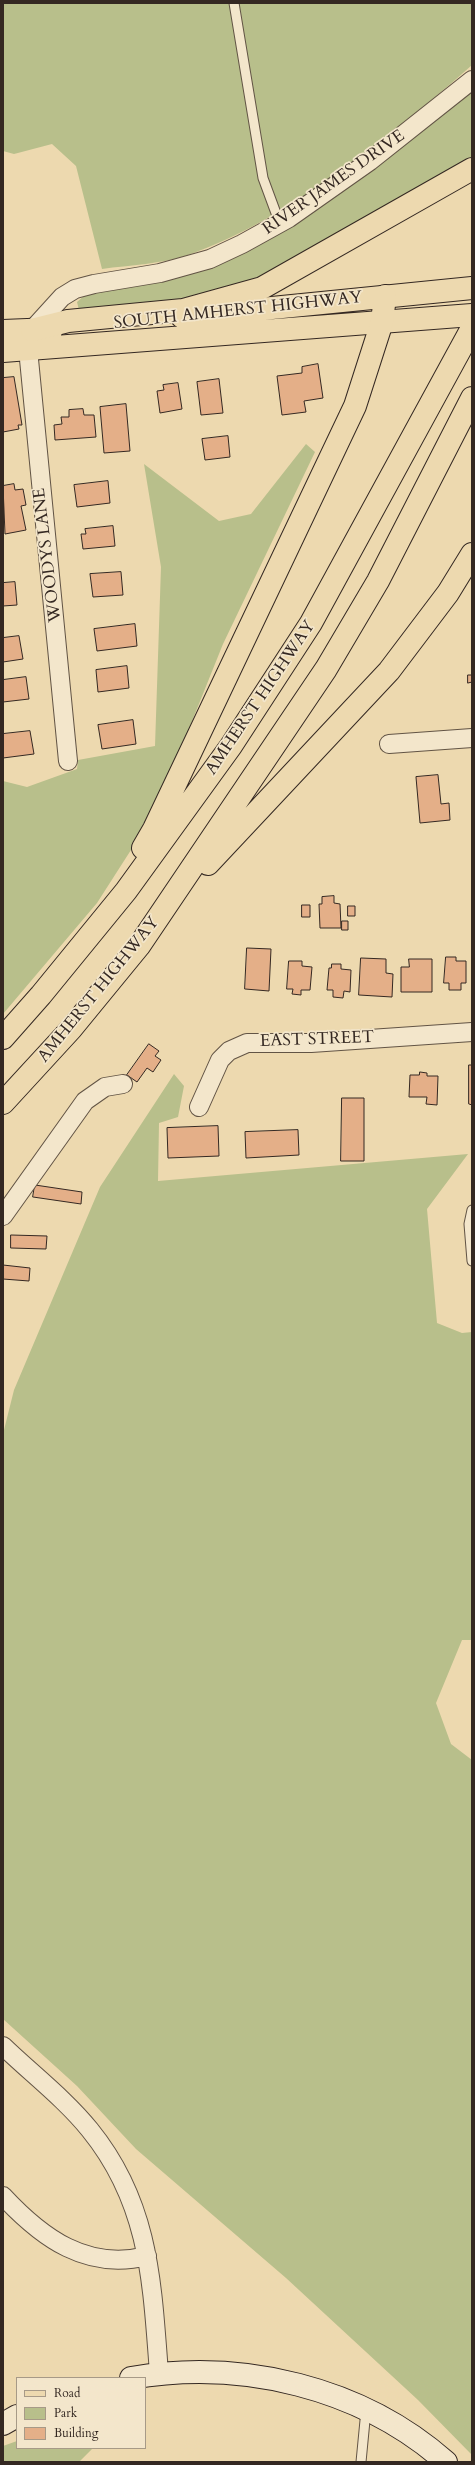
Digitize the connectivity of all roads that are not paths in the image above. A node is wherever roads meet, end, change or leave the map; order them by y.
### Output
1 (234, 3) edge
2 (472, 80) edge
3 (472, 169) edge
4 (280, 224) junction
5 (472, 288) edge
6 (385, 296) junction
7 (472, 315) edge
8 (382, 322) junction
9 (472, 328) edge
10 (3, 331) edge
11 (30, 339) junction
12 (3, 351) edge
13 (3, 363) edge
14 (472, 398) edge
15 (472, 554) edge
16 (472, 738) edge
17 (389, 744) dead end
18 (68, 761) dead end
19 (81, 945) junction
20 (139, 946) junction
21 (472, 1032) edge
22 (3, 1038) edge
23 (124, 1084) dead end
24 (3, 1103) edge
25 (199, 1108) dead end
26 (472, 1210) edge
27 (3, 1216) edge
28 (472, 1261) edge
29 (3, 2046) edge
30 (3, 2196) edge
31 (147, 2256) junction
32 (159, 2373) junction
33 (137, 2377) edge
34 (366, 2410) junction
35 (16, 2417) edge
36 (3, 2424) edge
37 (360, 2462) edge
38 (446, 2462) edge

1 - 4 lane
2 - 4 street, RIVER JAMES DRIVE
3 - 11 main road
4 - 11 street, RIVER JAMES DRIVE
5 - 6 main road, SOUTH AMHERST HIGHWAY
6 - 8 main road
6 - 11 main road, SOUTH AMHERST HIGHWAY
7 - 8 main road, SOUTH AMHERST HIGHWAY
8 - 11 main road, SOUTH AMHERST HIGHWAY
8 - 19 main road
9 - 19 main road, AMHERST HIGHWAY
10 - 11 main road, SOUTH AMHERST HIGHWAY
11 - 12 main road, SOUTH AMHERST HIGHWAY
11 - 13 street, RIVER JAMES DRIVE
11 - 18 street, WOODYS LANE
14 - 20 main road, AMHERST HIGHWAY
15 - 20 main road
16 - 17 street
19 - 22 main road, AMHERST HIGHWAY
20 - 24 main road, AMHERST HIGHWAY
21 - 25 street, EAST STREET
23 - 27 street
26 - 28 lane
29 - 31 street
30 - 31 street
31 - 32 street
32 - 33 street
32 - 34 street
34 - 37 lane
34 - 38 street
35 - 36 street

